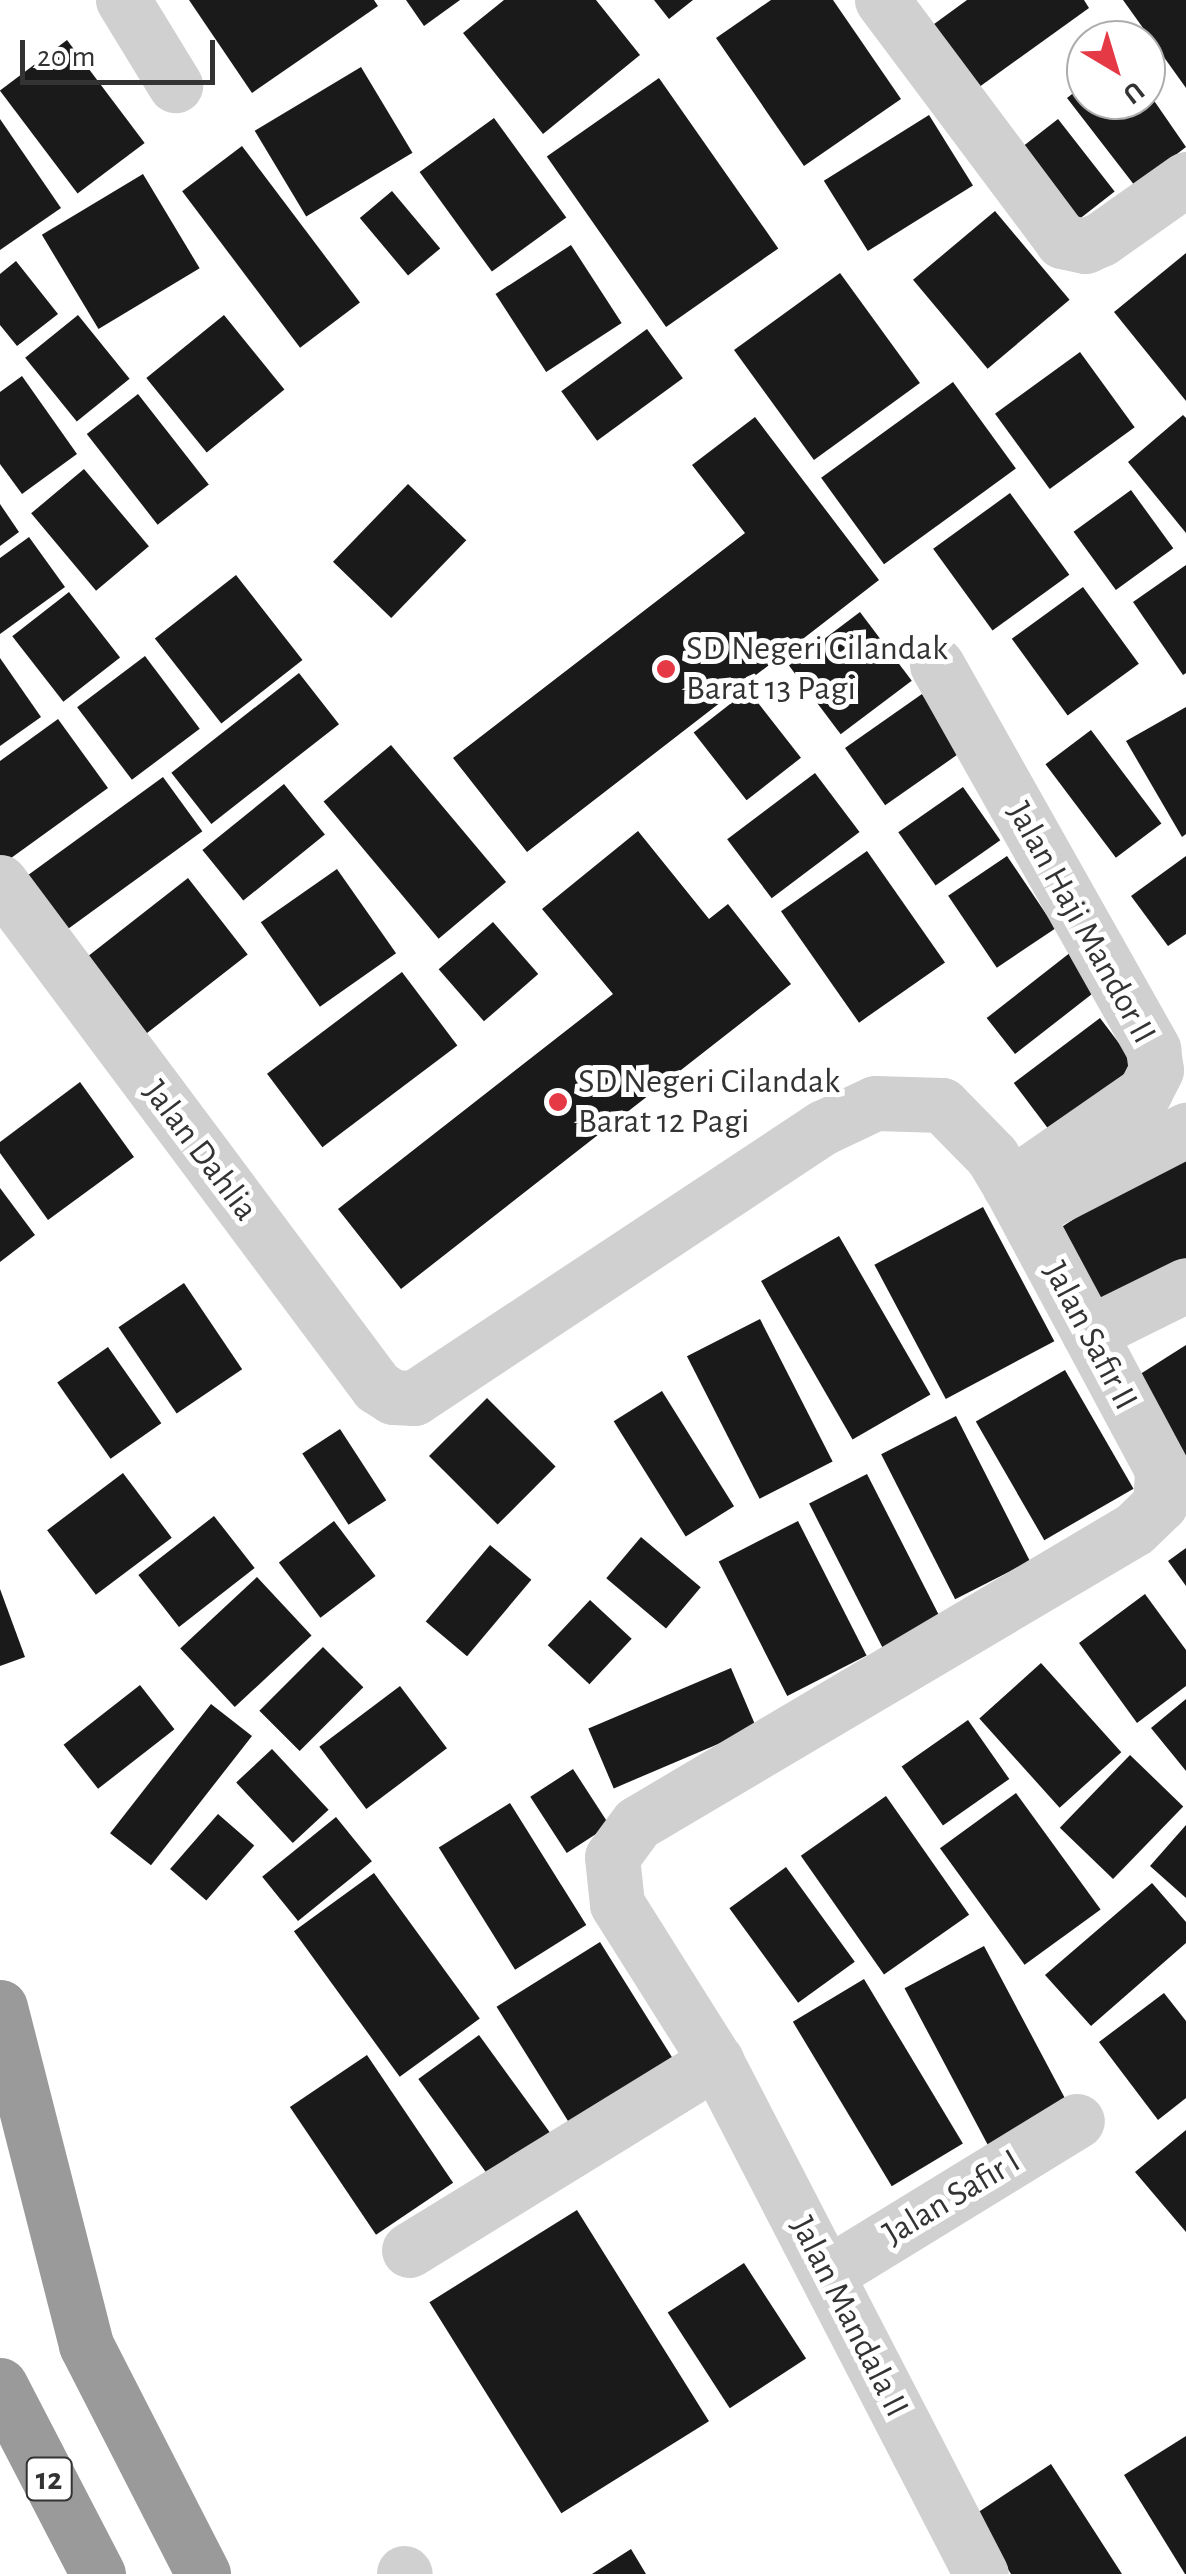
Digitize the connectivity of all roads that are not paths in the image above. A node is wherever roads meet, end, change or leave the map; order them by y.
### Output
1 (122, 0) edge
2 (882, 0) edge
3 (175, 85) dead end
4 (1186, 179) edge
5 (938, 665) dead end
6 (0, 882) edge
7 (1186, 1130) edge
8 (1018, 1200) junction
9 (1186, 1286) edge
10 (1089, 1332) junction
11 (414, 1398) joint
12 (617, 1904) joint
13 (0, 2007) edge
14 (716, 2061) junction
15 (1077, 2121) dead end
16 (409, 2250) dead end
17 (826, 2274) junction
18 (0, 2385) edge
19 (98, 2574) edge
20 (203, 2574) edge
21 (981, 2574) edge

1 - 3 street
2 - 4 street
5 - 8 street, Jalan Haji Mandor II
6 - 11 street, Jalan Dahlia
7 - 8 street
8 - 10 street, Jalan Safir II
8 - 11 street, Jalan Safir II
9 - 10 street
10 - 12 street, Jalan Safir II
12 - 14 street, Jalan Mandala II
13 - 20 highway
14 - 16 street
14 - 17 street, Jalan Mandala II
15 - 17 street, Jalan Safir I
17 - 21 street, Jalan Mandala II
18 - 19 highway, 12

